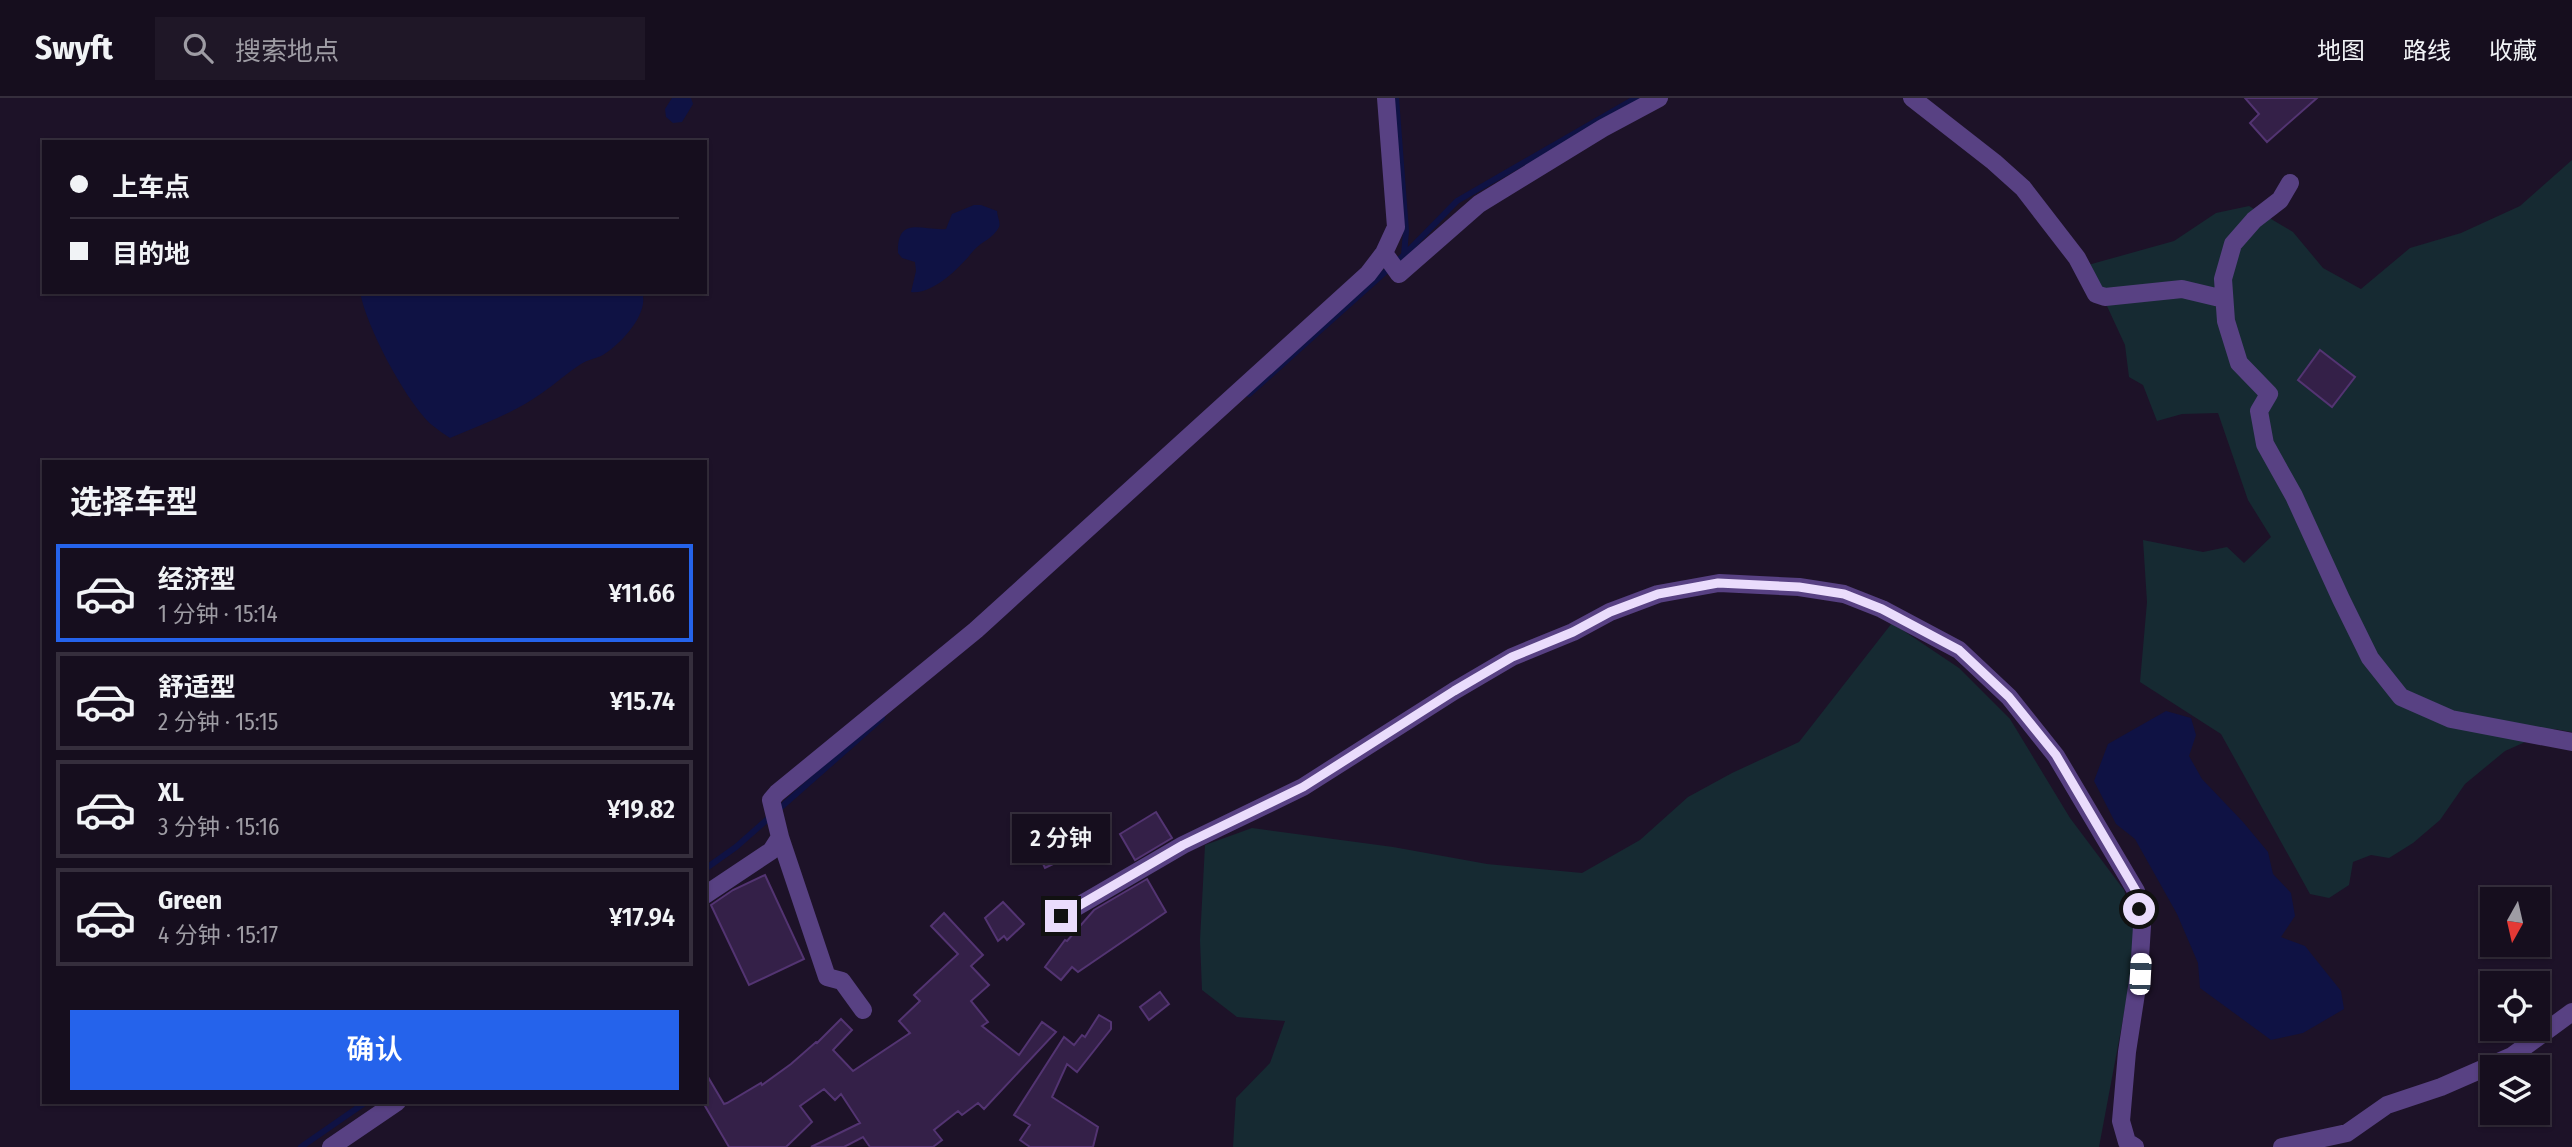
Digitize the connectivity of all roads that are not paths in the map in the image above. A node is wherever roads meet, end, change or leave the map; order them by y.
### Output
1 (1387, 98) edge
2 (1659, 98) edge
3 (1912, 98) edge
4 (2290, 183) dead end
5 (1386, 255) junction
6 (2224, 299) junction
7 (2572, 742) edge
8 (779, 829) junction
9 (707, 894) edge
10 (1061, 916) dead end
11 (863, 1010) dead end
12 (2572, 1012) edge
13 (394, 1104) edge
14 (331, 1147) edge
15 (2135, 1147) edge
16 (2282, 1147) edge

1 - 5 street
2 - 5 street
3 - 6 street
4 - 6 street
5 - 8 street
6 - 7 street
8 - 9 street
8 - 11 street
10 - 15 street
12 - 16 street
13 - 14 street

